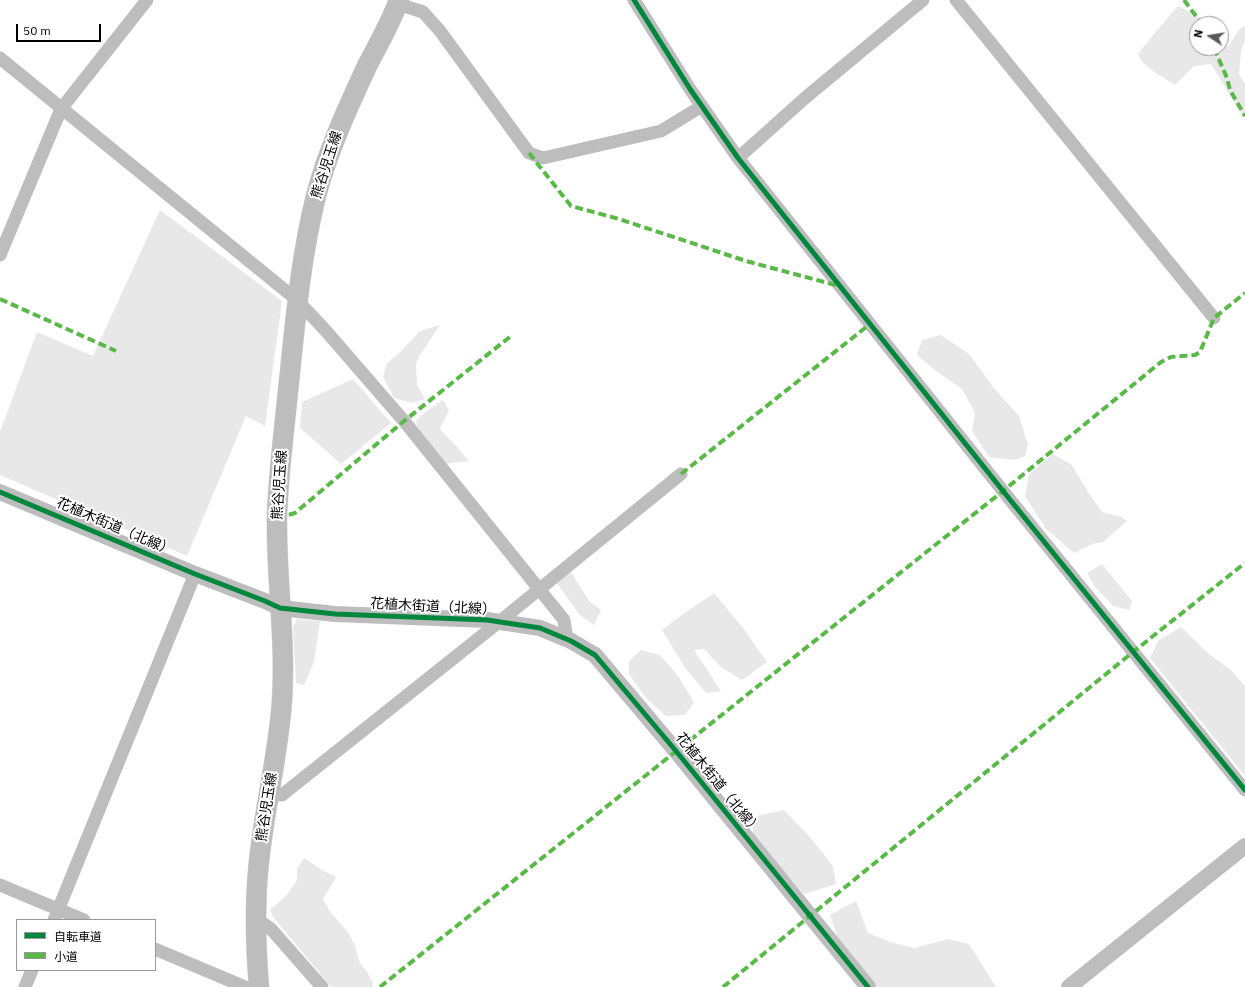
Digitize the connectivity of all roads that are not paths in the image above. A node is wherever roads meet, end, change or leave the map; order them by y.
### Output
1 (147, 0) edge
2 (634, 0) edge
3 (923, 0) edge
4 (956, 0) edge
5 (398, 2) edge
6 (0, 58) edge
7 (702, 106) junction
8 (61, 109) junction
9 (738, 158) junction
10 (0, 255) edge
11 (297, 300) junction
12 (1214, 318) dead end
13 (681, 474) dead end
14 (0, 492) edge
15 (195, 574) junction
16 (538, 590) junction
17 (280, 608) junction
18 (499, 622) junction
19 (567, 640) junction
20 (1245, 790) edge
21 (269, 794) junction
22 (1245, 846) edge
23 (0, 884) edge
24 (56, 915) edge
25 (78, 919) edge
26 (256, 923) junction
27 (156, 950) edge
28 (32, 971) edge
29 (25, 987) edge
30 (245, 987) edge
31 (259, 987) edge
32 (322, 987) edge
33 (868, 987) edge
34 (1069, 987) edge

1 - 8 street
2 - 7 street
3 - 9 street
4 - 12 street
5 - 7 street
5 - 11 main road, 熊谷児玉線
6 - 8 street
7 - 9 street
8 - 10 street
8 - 11 street
9 - 20 street
11 - 16 street
11 - 17 main road, 熊谷児玉線
13 - 16 street
14 - 15 street, 花植木街道（北線）
15 - 17 street, 花植木街道（北線）
15 - 24 street
16 - 18 street
16 - 19 street
17 - 18 street, 花植木街道（北線）
17 - 21 main road, 熊谷児玉線
18 - 19 street, 花植木街道（北線）
18 - 21 street
19 - 33 street, 花植木街道（北線）
21 - 26 main road, 熊谷児玉線
22 - 34 street
23 - 24 street
24 - 25 street
26 - 31 main road, 熊谷児玉線
26 - 32 street
27 - 30 street
28 - 29 street

